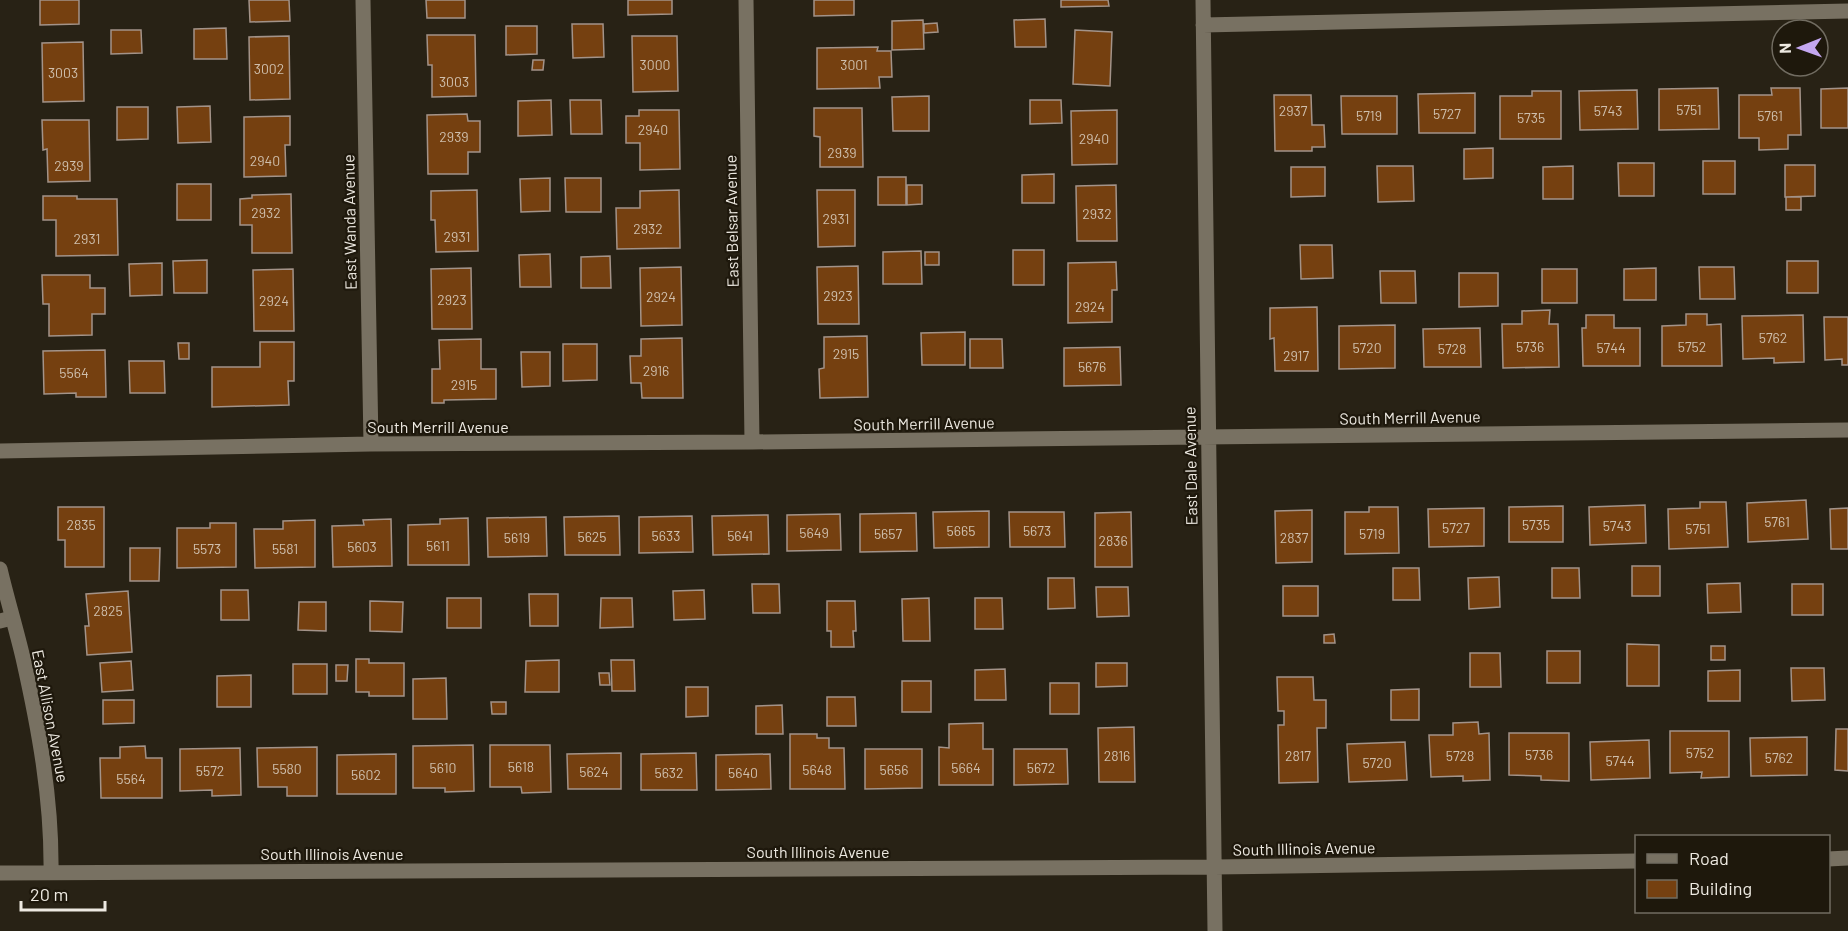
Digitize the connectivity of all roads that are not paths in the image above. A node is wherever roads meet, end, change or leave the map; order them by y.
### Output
1 (363, 0) edge
2 (746, 0) edge
3 (1203, 0) edge
4 (1848, 11) edge
5 (1203, 25) junction
6 (1848, 430) edge
7 (1207, 438) junction
8 (752, 442) junction
9 (371, 444) junction
10 (0, 451) edge
11 (0, 569) edge
12 (6, 620) edge
13 (1830, 858) edge
14 (1848, 858) edge
15 (1635, 861) edge
16 (1214, 867) junction
17 (51, 872) junction
18 (0, 873) edge
19 (1215, 931) edge

1 - 9 street, East Wanda Avenue
2 - 8 street, East Belsar Avenue
3 - 5 street, East Dale Avenue
4 - 5 street
5 - 7 street, East Dale Avenue
6 - 7 street, South Merrill Avenue
7 - 8 street, South Merrill Avenue
7 - 16 street, East Dale Avenue
8 - 9 street, South Merrill Avenue
9 - 10 street, South Merrill Avenue
11 - 12 street, East Allison Avenue
12 - 17 street, East Allison Avenue
13 - 14 street
15 - 16 street, South Illinois Avenue
16 - 17 street, South Illinois Avenue
16 - 19 street, East Dale Avenue
17 - 18 street, South Illinois Avenue

